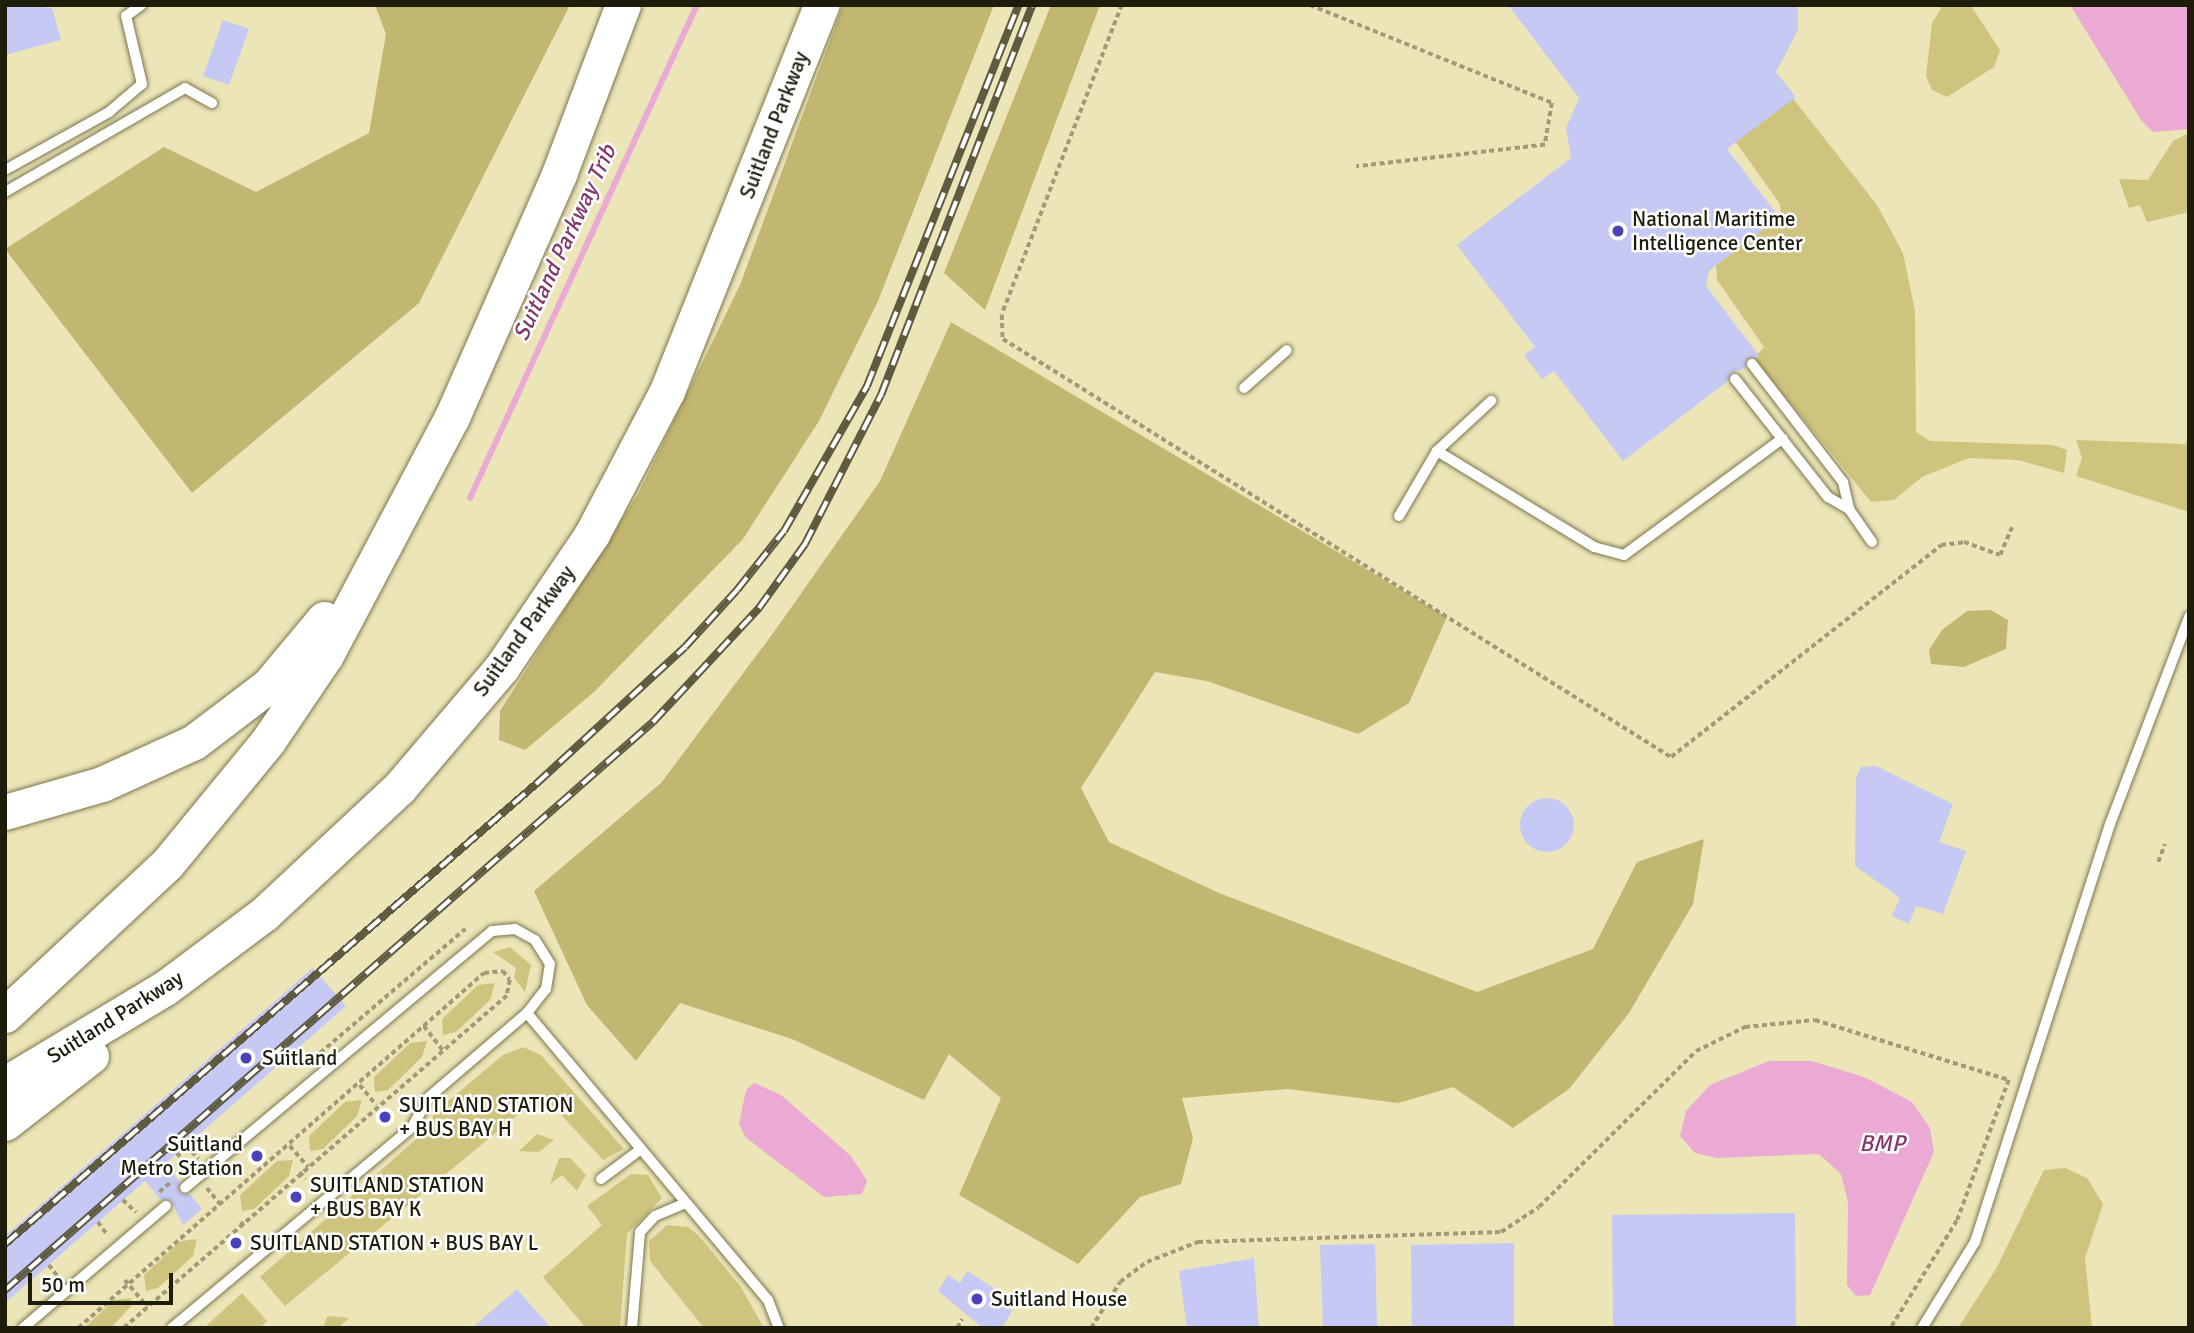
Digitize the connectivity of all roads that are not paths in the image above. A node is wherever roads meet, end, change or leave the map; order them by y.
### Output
1 (141, 5) edge
2 (623, 5) edge
3 (821, 5) edge
4 (212, 103) dead end
5 (5, 170) edge
6 (5, 192) edge
7 (1287, 350) dead end
8 (1752, 364) dead end
9 (1735, 379) dead end
10 (1244, 388) dead end
11 (1491, 401) dead end
12 (1783, 438) junction
13 (1437, 451) junction
14 (427, 469) junction
15 (1849, 509) junction
16 (1399, 516) dead end
17 (1872, 542) dead end
18 (2189, 617) edge
19 (5, 811) edge
20 (264, 914) junction
21 (527, 1013) junction
22 (5, 1015) edge
23 (5, 1084) edge
24 (5, 1123) edge
25 (641, 1149) junction
26 (601, 1179) dead end
27 (185, 1188) dead end
28 (685, 1203) junction
29 (166, 1206) dead end
30 (23, 1328) edge
31 (172, 1328) edge
32 (632, 1328) edge
33 (779, 1328) edge
34 (1922, 1328) edge

1 - 5 lane
2 - 14 highway
3 - 20 highway, Suitland Parkway
4 - 6 lane
7 - 10 lane
8 - 15 lane
9 - 12 lane
11 - 13 lane
12 - 13 lane
12 - 15 lane
13 - 16 lane
14 - 19 highway
14 - 22 highway
15 - 17 lane
18 - 34 lane
20 - 23 highway, Suitland Parkway
20 - 24 highway
21 - 25 lane
21 - 27 lane
21 - 31 lane
25 - 26 lane
25 - 28 lane
28 - 32 lane
28 - 33 lane
29 - 30 lane

